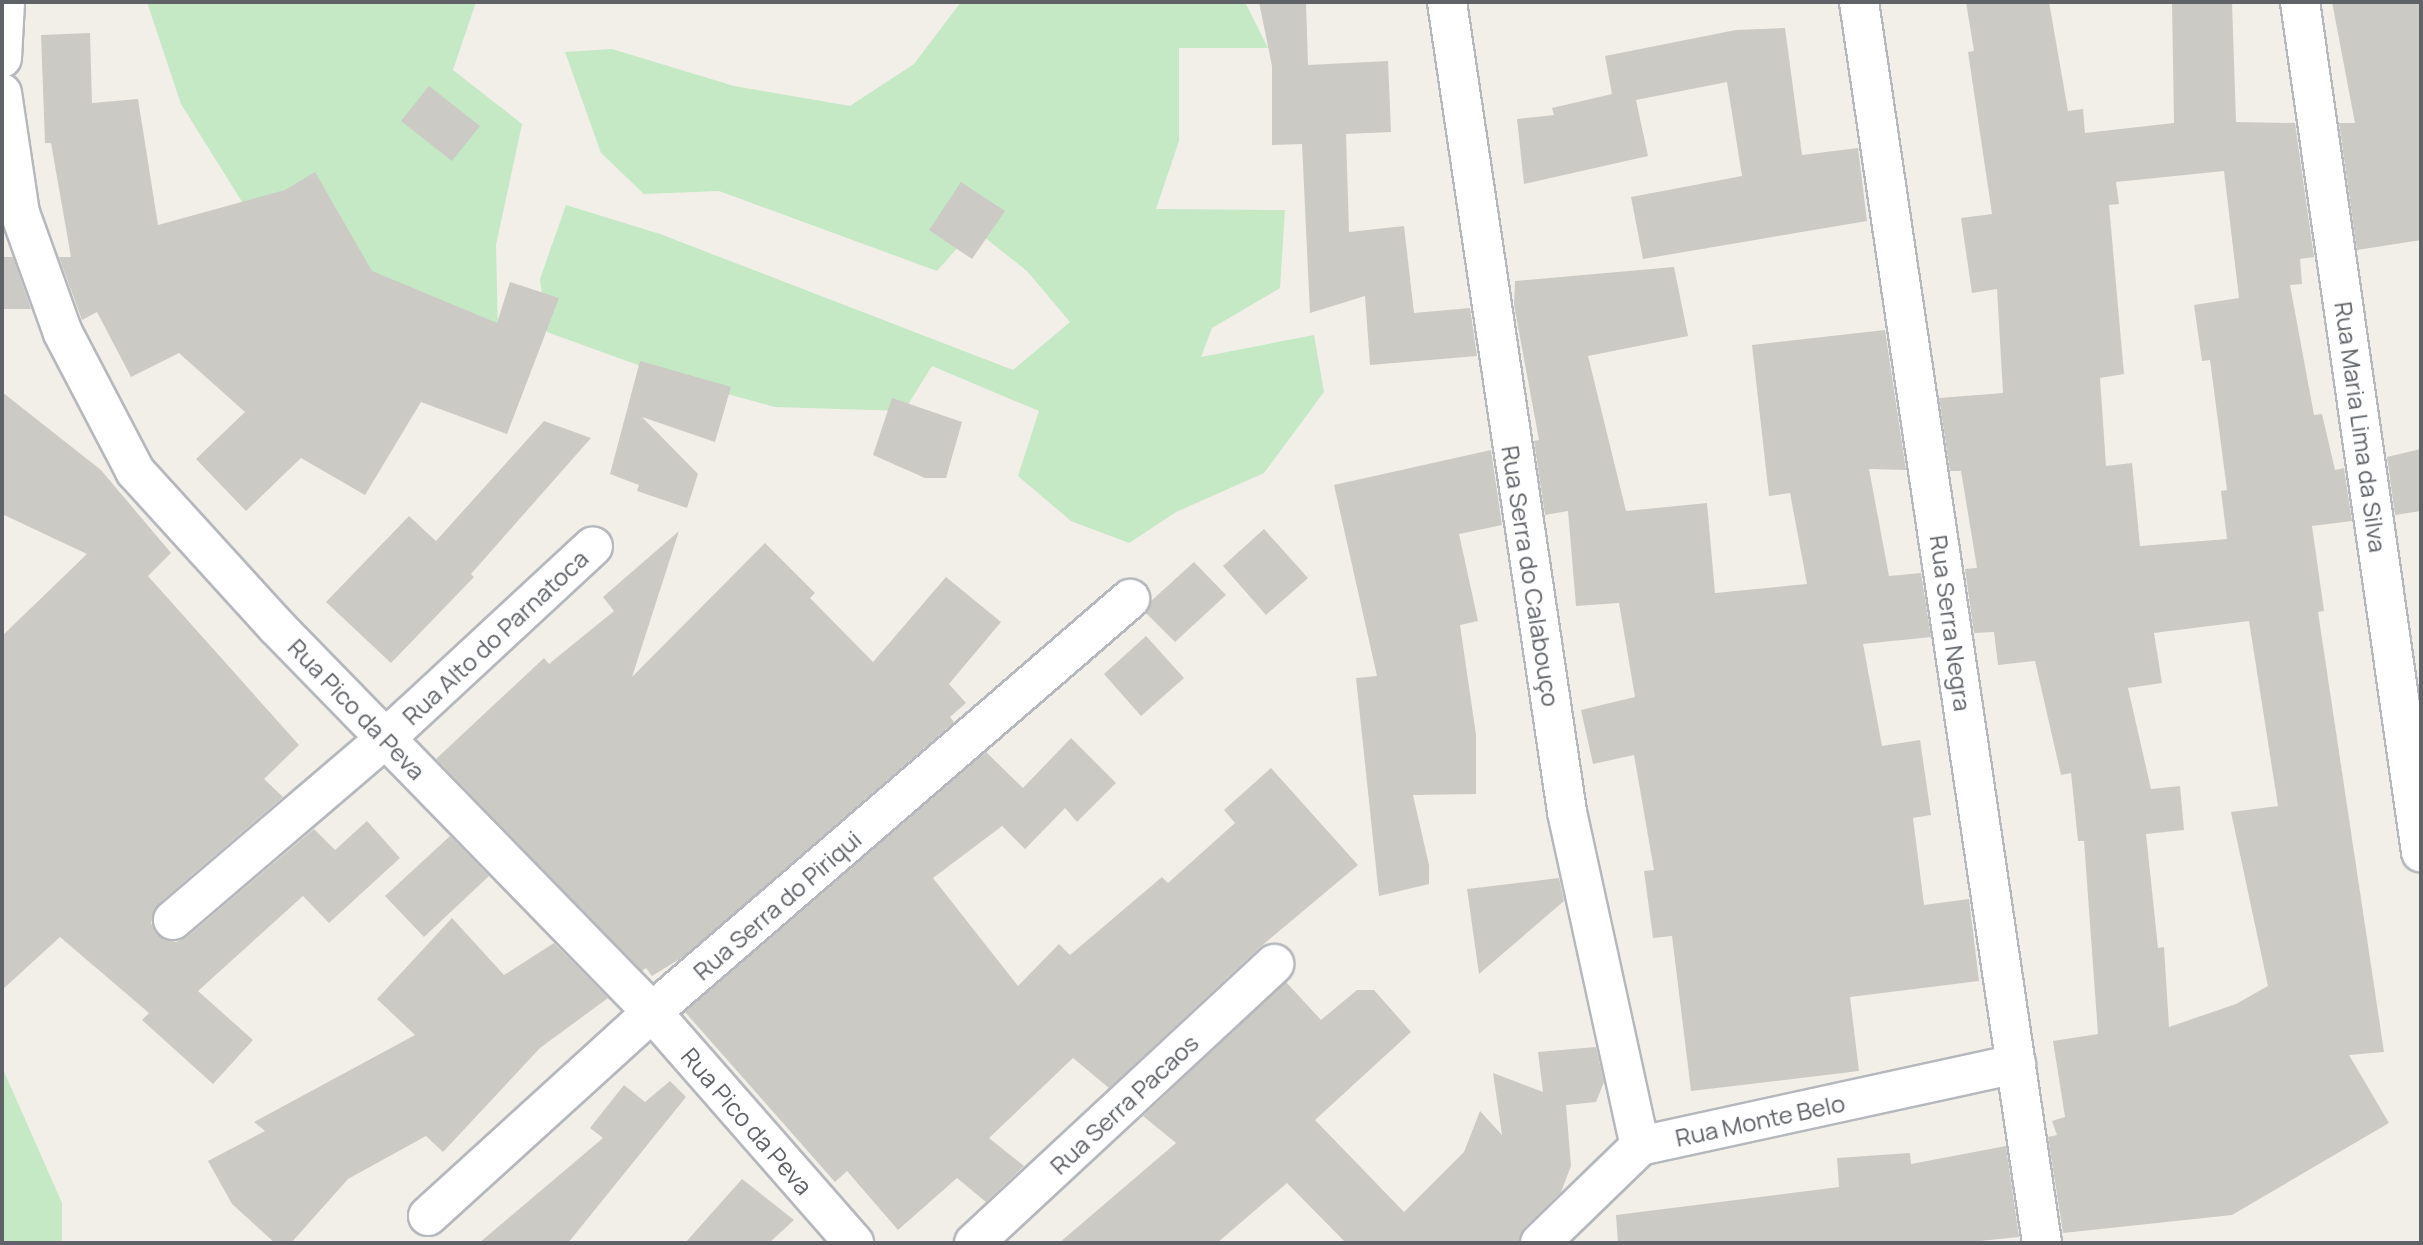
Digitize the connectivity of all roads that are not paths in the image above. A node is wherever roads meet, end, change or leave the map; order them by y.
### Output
1 (5, 2) edge
2 (1447, 2) edge
3 (1859, 2) edge
4 (2300, 2) edge
5 (2, 58) edge
6 (2, 93) edge
7 (593, 545) dead end
8 (1130, 599) dead end
9 (386, 738) junction
10 (2421, 852) edge
11 (173, 920) dead end
12 (1275, 964) dead end
13 (652, 1012) junction
14 (2016, 1064) junction
15 (1640, 1146) junction
16 (428, 1216) dead end
17 (855, 1243) edge
18 (974, 1243) edge
19 (1540, 1243) edge
20 (2042, 1243) edge

1 - 5 street
2 - 15 street, Rua Serra do Calabouço
3 - 14 street, Rua Serra Negra
4 - 10 street, Rua Maria Lima da Silva
6 - 9 street, Rua Pico da Peva
7 - 9 street, Rua Alto do Parnatoca
8 - 13 street, Rua Serra do Piriqui
9 - 11 street, Rua Alto do Parnatoca
9 - 13 street, Rua Pico da Peva
12 - 18 street, Rua Serra Pacaos
13 - 16 street, Rua Serra do Piriqui
13 - 17 street, Rua Pico da Peva
14 - 15 street, Rua Monte Belo
14 - 20 street, Rua Serra Negra
15 - 19 street, Rua Monte Belo

